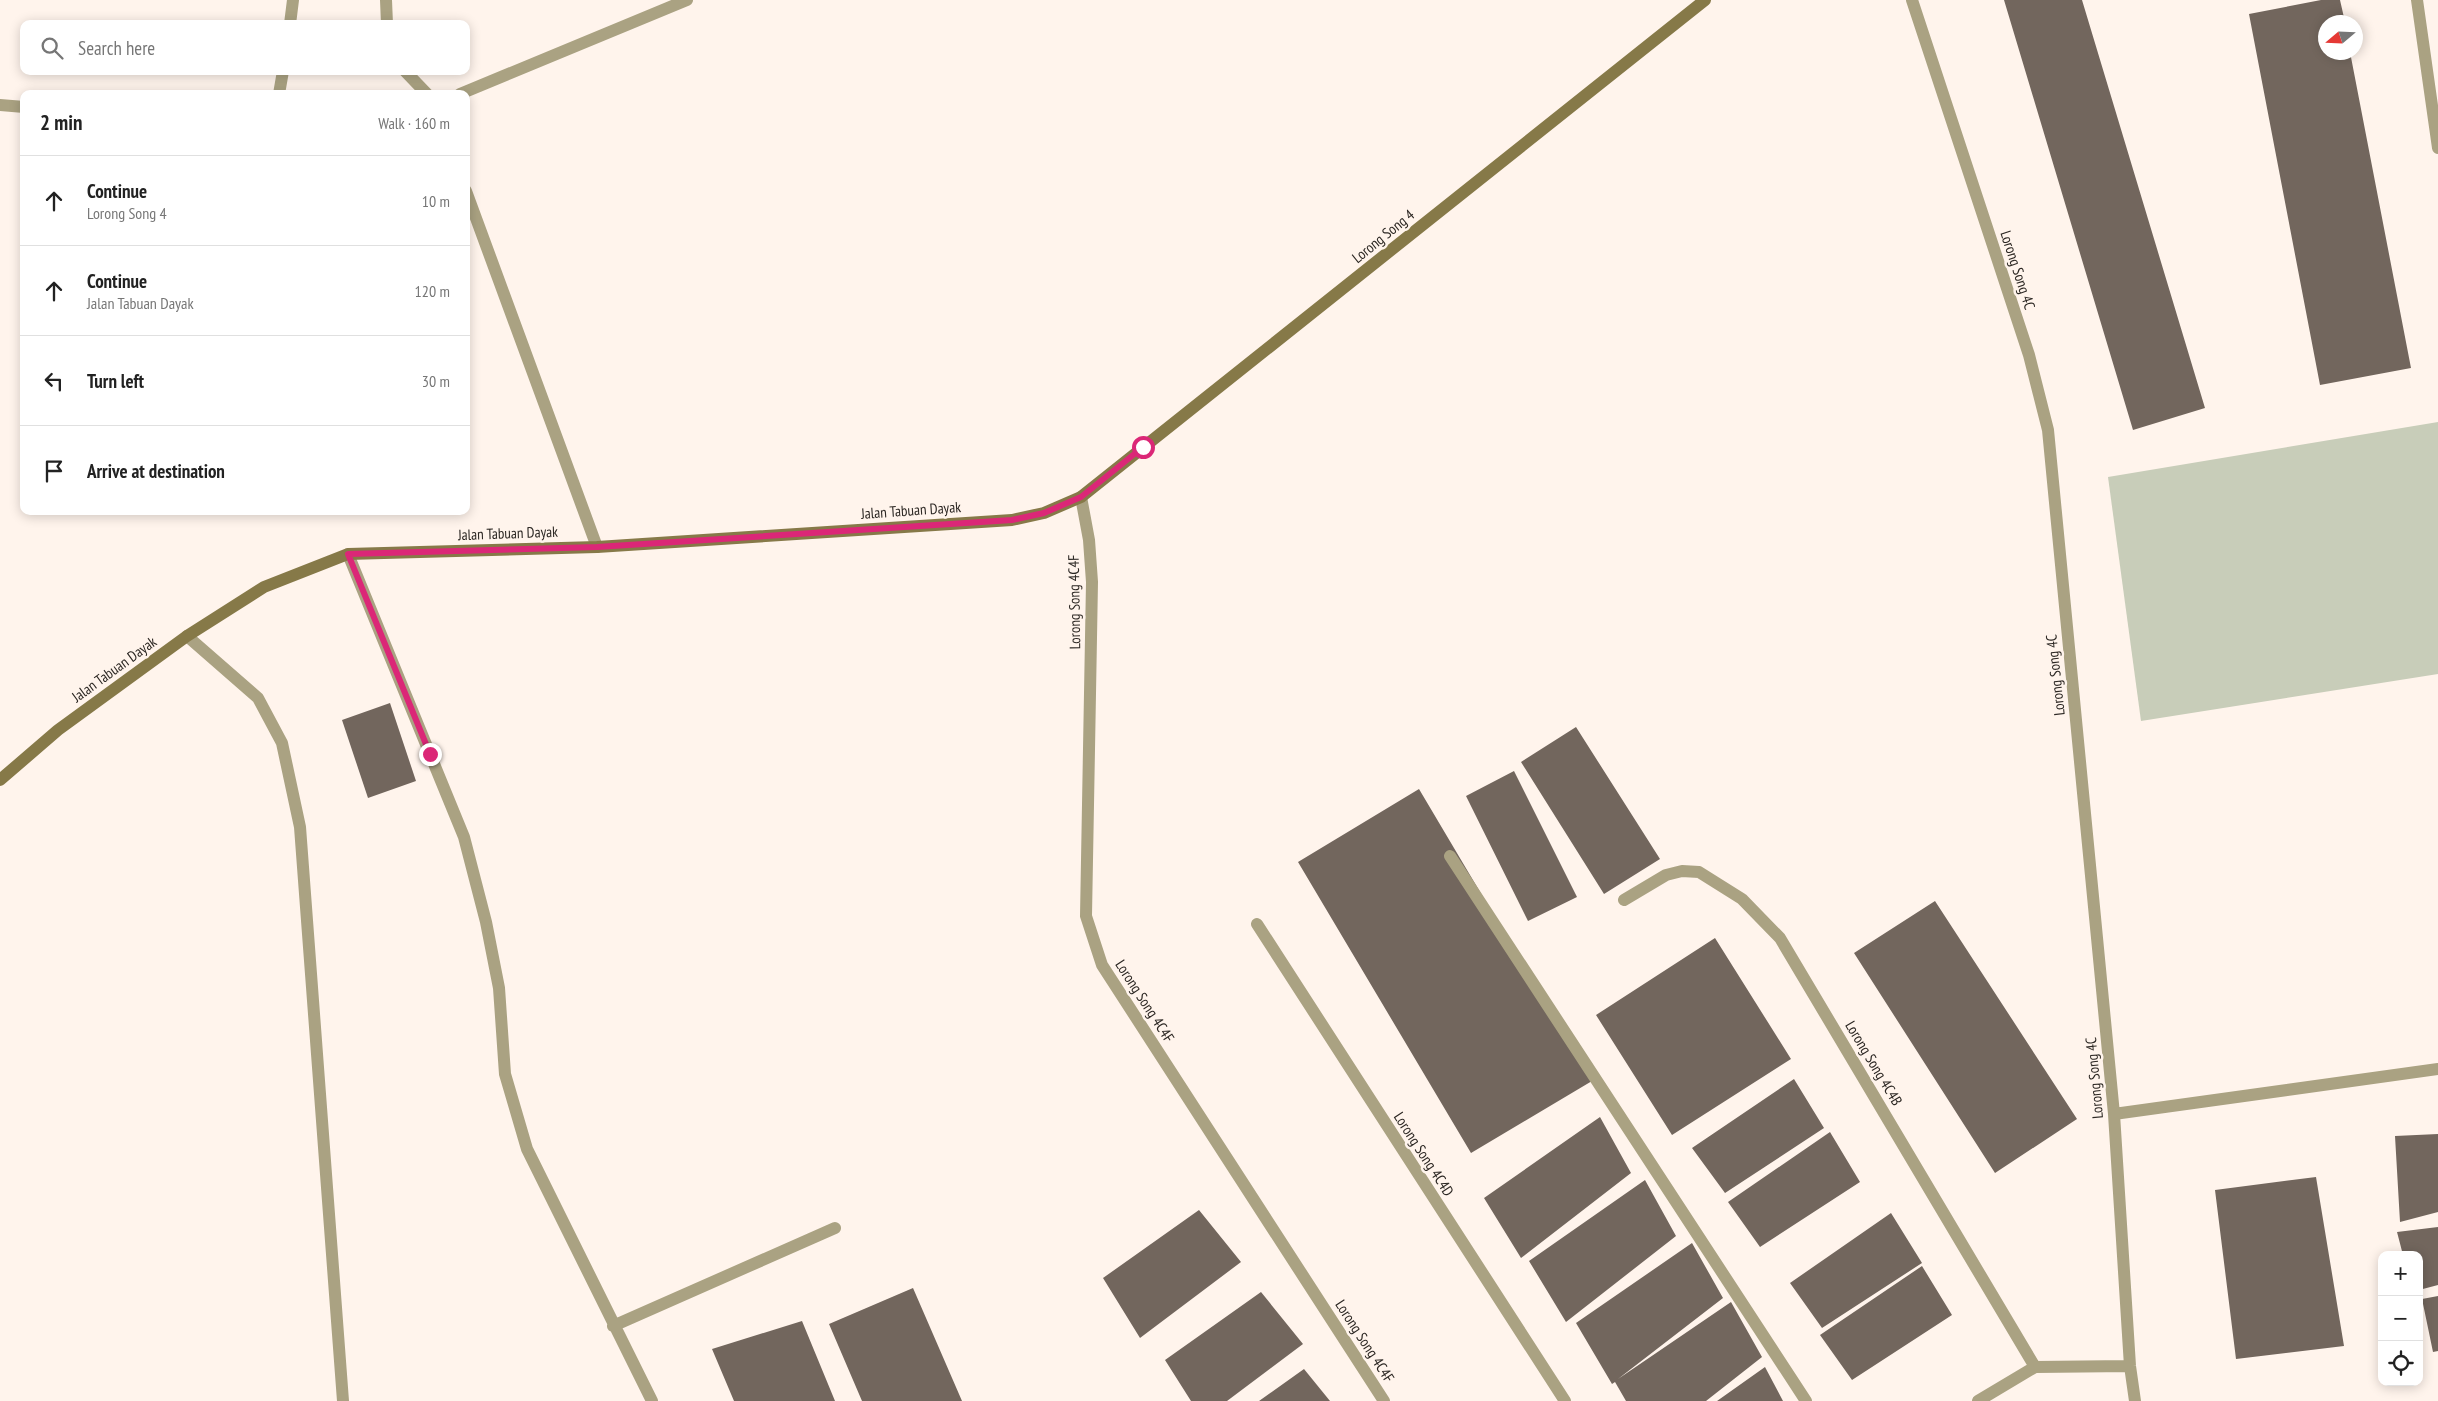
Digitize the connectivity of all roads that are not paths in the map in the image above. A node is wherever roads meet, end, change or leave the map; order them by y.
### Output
1 (293, 0) edge
2 (386, 0) edge
3 (687, 0) edge
4 (1705, 0) edge
5 (1912, 0) edge
6 (2417, 0) edge
7 (290, 20) edge
8 (387, 20) edge
9 (282, 75) edge
10 (409, 75) edge
11 (280, 90) edge
12 (423, 90) edge
13 (470, 90) edge
14 (0, 105) edge
15 (20, 107) edge
16 (2438, 148) edge
17 (470, 202) edge
18 (1081, 497) junction
19 (597, 547) junction
20 (348, 554) junction
21 (186, 636) junction
22 (0, 780) edge
23 (1450, 856) dead end
24 (1624, 900) dead end
25 (1257, 924) dead end
26 (2438, 1069) edge
27 (2114, 1114) junction
28 (835, 1228) dead end
29 (613, 1326) junction
30 (2130, 1366) junction
31 (2035, 1367) junction
32 (343, 1401) edge
33 (652, 1401) edge
34 (1384, 1401) edge
35 (1564, 1401) edge
36 (1806, 1401) edge
37 (1978, 1401) edge
38 (2136, 1401) edge

1 - 7 street
2 - 8 street
3 - 13 street
4 - 18 street, Lorong Song 4
5 - 27 street, Lorong Song 4C
6 - 16 street
9 - 11 street
10 - 12 street
14 - 15 street
17 - 19 street
18 - 19 street, Jalan Tabuan Dayak
18 - 34 street, Lorong Song 4C4F
19 - 20 street, Jalan Tabuan Dayak
20 - 21 street, Jalan Tabuan Dayak
20 - 29 street
21 - 22 street, Jalan Tabuan Dayak
21 - 32 street
23 - 36 street
24 - 31 street, Lorong Song 4C4B
25 - 35 street, Lorong Song 4C4D
26 - 27 street
27 - 30 street, Lorong Song 4C
28 - 29 street
29 - 33 street
30 - 31 street
30 - 38 street, Lorong Song 4C
31 - 37 street

